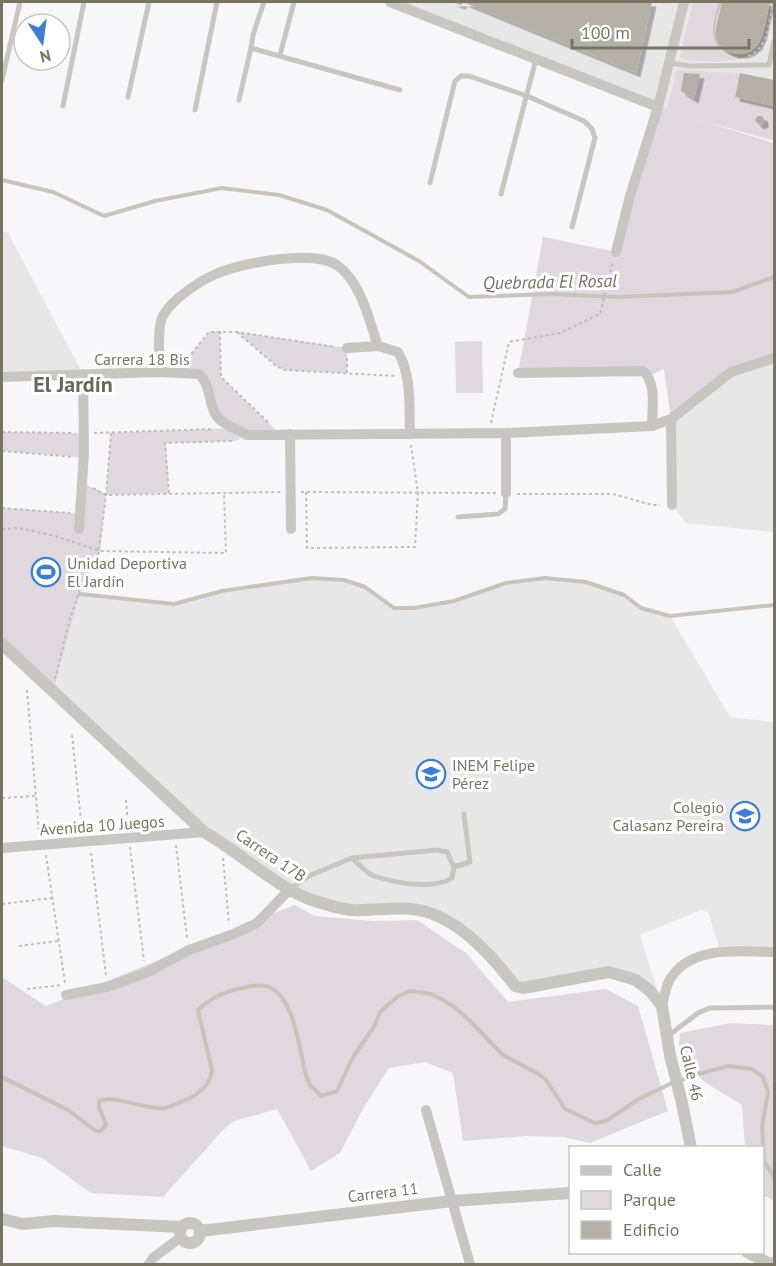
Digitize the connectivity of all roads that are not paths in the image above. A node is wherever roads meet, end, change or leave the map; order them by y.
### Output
1 (20, 2) edge
2 (84, 2) edge
3 (149, 2) edge
4 (217, 2) edge
5 (264, 2) edge
6 (294, 2) edge
7 (390, 2) edge
8 (684, 2) edge
9 (774, 41) edge
10 (251, 48) junction
11 (280, 55) junction
12 (536, 59) junction
13 (669, 63) junction
14 (2, 80) edge
15 (400, 90) dead end
16 (527, 96) junction
17 (128, 97) dead end
18 (239, 100) dead end
19 (63, 106) dead end
20 (658, 107) junction
21 (195, 110) dead end
22 (430, 183) dead end
23 (501, 194) dead end
24 (572, 227) dead end
25 (616, 252) road end
26 (378, 346) junction
27 (347, 348) road end
28 (773, 359) edge
29 (159, 372) junction
30 (518, 373) dead end
31 (83, 374) junction
32 (2, 377) edge
33 (671, 419) junction
34 (652, 426) junction
35 (506, 433) junction
36 (285, 434) junction
37 (410, 434) junction
38 (506, 493) joint
39 (672, 505) road end
40 (458, 517) dead end
41 (79, 529) dead end
42 (291, 529) dead end
43 (2, 644) edge
44 (464, 814) dead end
45 (204, 832) junction
46 (2, 848) edge
47 (352, 858) junction
48 (454, 867) junction
49 (290, 889) junction
50 (774, 952) edge
51 (66, 995) dead end
52 (662, 1006) junction
53 (774, 1007) edge
54 (668, 1036) junction
55 (426, 1110) dead end
56 (691, 1146) edge
57 (569, 1193) edge
58 (452, 1201) junction
59 (2, 1219) edge
60 (182, 1232) junction
61 (751, 1254) edge
62 (149, 1264) edge
63 (470, 1264) edge
64 (774, 1264) edge

1 - 14 lane
2 - 19 lane
3 - 17 lane
4 - 21 lane
5 - 10 lane
6 - 11 lane
7 - 12 street
8 - 13 street
9 - 13 lane
10 - 11 lane
10 - 18 lane
11 - 15 lane
12 - 16 lane
12 - 20 street
13 - 20 street
16 - 22 lane
16 - 23 lane
16 - 24 lane
20 - 25 street
26 - 27 street
26 - 29 street
26 - 37 street
28 - 33 street
29 - 31 street, Carrera 18 Bis
29 - 36 street, Carrera 18 Bis
30 - 34 street
31 - 32 street, Carrera 18 Bis
31 - 41 street
33 - 34 street
33 - 39 street
34 - 35 street
35 - 37 street
35 - 38 street
36 - 37 street
36 - 42 street
38 - 40 lane
43 - 45 street, Carrera 17B
44 - 48 lane
45 - 46 street, Avenida 10 Juegos
45 - 49 street, Carrera 17B
47 - 48 lane
47 - 48 lane
47 - 49 lane
49 - 51 street
49 - 52 street, Carrera 17B
50 - 52 street
52 - 54 street, Calle 46
53 - 54 lane
54 - 56 street, Calle 46
55 - 58 street
57 - 58 street, Carrera 11
58 - 60 street, Carrera 11
58 - 63 street
59 - 60 street
60 - 62 street
61 - 64 street

